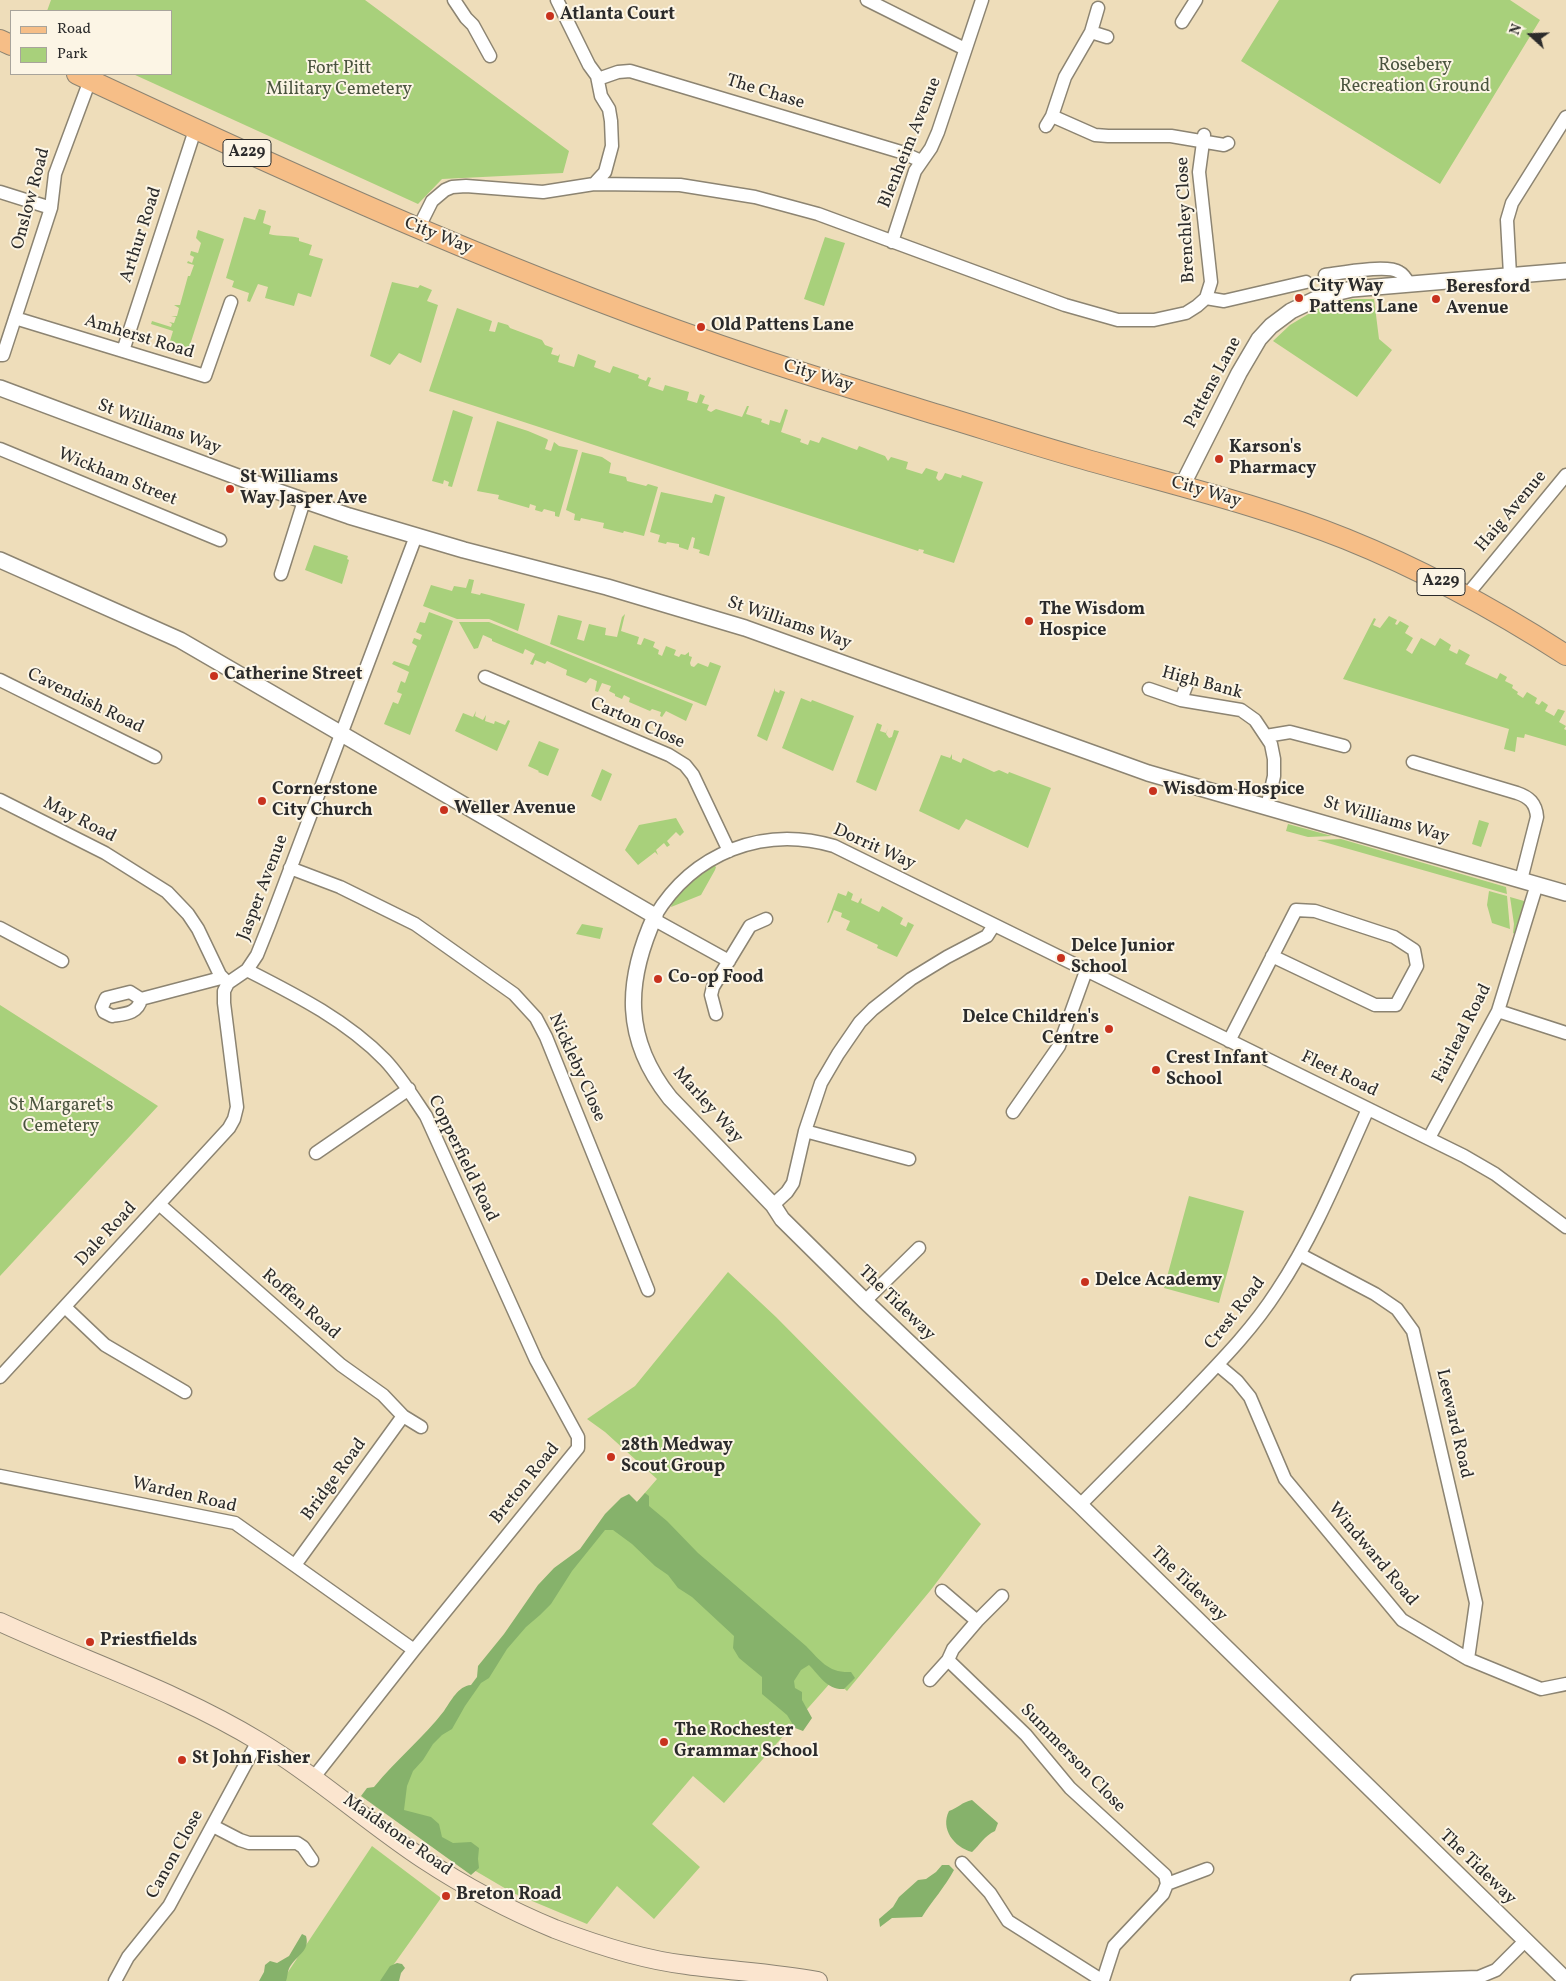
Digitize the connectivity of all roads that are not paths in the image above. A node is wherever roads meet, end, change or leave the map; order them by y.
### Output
1 (454, 0) edge
2 (557, 0) edge
3 (867, 0) edge
4 (982, 0) edge
5 (1196, 0) edge
6 (1098, 8) dead end
7 (1182, 22) dead end
8 (1091, 32) junction
9 (1107, 37) dead end
10 (965, 49) junction
11 (490, 56) dead end
12 (84, 77) edge
13 (598, 79) junction
14 (1566, 117) edge
15 (196, 130) junction
16 (1203, 138) junction
17 (1228, 143) dead end
18 (921, 161) junction
19 (594, 184) junction
20 (0, 192) edge
21 (51, 208) junction
22 (418, 229) junction
23 (892, 242) junction
24 (1566, 271) edge
25 (1325, 275) dead end
26 (1510, 275) junction
27 (1306, 282) dead end
28 (1410, 284) junction
29 (1206, 298) junction
30 (231, 302) dead end
31 (15, 318) junction
32 (123, 352) junction
33 (0, 355) edge
34 (0, 388) edge
35 (0, 449) edge
36 (1566, 474) edge
37 (1182, 486) junction
38 (304, 501) junction
39 (416, 536) junction
40 (220, 540) dead end
41 (0, 560) edge
42 (281, 574) dead end
43 (1466, 595) junction
44 (1566, 655) edge
45 (485, 677) dead end
46 (0, 680) edge
47 (1188, 681) dead end
48 (1149, 689) dead end
49 (1181, 700) junction
50 (341, 735) junction
51 (1266, 736) junction
52 (1344, 746) dead end
53 (155, 756) dead end
54 (1413, 762) dead end
55 (0, 800) edge
56 (1267, 807) junction
57 (728, 851) junction
58 (290, 868) junction
59 (1522, 880) junction
60 (1537, 884) junction
61 (1566, 893) edge
62 (654, 917) junction
63 (766, 919) dead end
64 (994, 925) junction
65 (0, 928) edge
66 (1272, 956) junction
67 (62, 962) dead end
68 (729, 962) junction
69 (247, 970) junction
70 (1086, 971) junction
71 (225, 980) junction
72 (141, 999) dead end
73 (1498, 1011) junction
74 (716, 1014) dead end
75 (1566, 1033) edge
76 (1229, 1041) junction
77 (408, 1090) junction
78 (1368, 1109) junction
79 (1013, 1112) dead end
80 (805, 1132) junction
81 (1429, 1138) junction
82 (316, 1153) dead end
83 (909, 1159) dead end
84 (159, 1204) junction
85 (773, 1205) junction
86 (782, 1219) joint
87 (1566, 1227) edge
88 (920, 1248) dead end
89 (1300, 1255) junction
90 (648, 1290) dead end
91 (865, 1301) junction
92 (65, 1307) junction
93 (1218, 1364) junction
94 (0, 1377) edge
95 (185, 1392) dead end
96 (403, 1416) junction
97 (421, 1427) dead end
98 (578, 1448) joint
99 (0, 1476) edge
100 (1080, 1505) junction
101 (295, 1566) junction
102 (942, 1591) dead end
103 (1002, 1596) dead end
104 (976, 1621) junction
105 (2, 1628) edge
106 (414, 1650) junction
107 (1468, 1659) junction
108 (948, 1660) junction
109 (930, 1680) dead end
110 (1566, 1684) edge
111 (258, 1741) junction
112 (314, 1777) junction
113 (213, 1826) junction
114 (312, 1860) dead end
115 (962, 1863) dead end
116 (1207, 1870) dead end
117 (1167, 1884) junction
118 (1525, 1941) junction
119 (1566, 1980) edge
120 (114, 1981) edge
121 (818, 1981) edge
122 (1103, 1981) edge
123 (1358, 1981) edge

1 - 11 street
2 - 13 street
3 - 10 street
4 - 10 street, Blenheim Avenue
5 - 7 street
6 - 8 street
8 - 9 street
8 - 16 street
10 - 18 street, Blenheim Avenue
12 - 15 main road, City Way / A229
12 - 21 street, Onslow Road
13 - 18 street, The Chase
13 - 19 street
14 - 26 street
15 - 22 main road, City Way / A229
15 - 32 street, Arthur Road
16 - 17 street, Brenchley Close
16 - 29 street, Brenchley Close
18 - 23 street, Blenheim Avenue
19 - 22 street
19 - 23 street
20 - 21 street
21 - 31 street, Onslow Road
22 - 37 main road, City Way / A229
23 - 29 street
24 - 26 street, Pattens Lane
25 - 28 street
26 - 28 street, Pattens Lane
27 - 29 street
28 - 37 street, Pattens Lane
30 - 32 street, Amherst Road
31 - 32 street, Amherst Road
31 - 33 street, Onslow Road
34 - 38 street, St Williams Way
35 - 40 street, Wickham Street
36 - 43 street, Haig Avenue
37 - 43 main road, City Way / A229
38 - 39 street, St Williams Way
38 - 42 street
39 - 50 street, Jasper Avenue
39 - 56 street, St Williams Way
41 - 50 street
43 - 44 main road, City Way / A229
45 - 57 street, Carton Close
46 - 53 street, Cavendish Road
47 - 49 street
48 - 49 street, High Bank
49 - 51 street, High Bank
50 - 58 street, Jasper Avenue
50 - 62 street
51 - 52 street
51 - 56 street, High Bank
54 - 59 street
55 - 71 street, May Road
56 - 59 street, St Williams Way
57 - 62 street, Dorrit Way
57 - 64 street, Dorrit Way
58 - 69 street, Jasper Avenue
58 - 90 street, Nickleby Close
59 - 60 street, St Williams Way
60 - 61 street, St Williams Way
60 - 73 street, Fairlead Road
62 - 68 street
62 - 85 street, Marley Way
63 - 68 street
64 - 70 street, Dorrit Way
64 - 80 street
65 - 67 street
66 - 66 street
66 - 76 street
68 - 74 street
69 - 71 street
69 - 77 street, Copperfield Road
70 - 76 street, Fleet Road
70 - 79 street
71 - 72 street
71 - 84 street, Dale Road
73 - 75 street
73 - 81 street, Fairlead Road
76 - 78 street, Fleet Road
77 - 82 street
77 - 98 street, Copperfield Road
78 - 81 street, Fleet Road
78 - 89 street, Crest Road
80 - 83 street
80 - 85 street
81 - 87 street, Fleet Road
84 - 92 street, Dale Road
84 - 96 street, Roffen Road
85 - 86 street, Marley Way
86 - 91 street, The Tideway
88 - 91 street
89 - 93 street, Crest Road
89 - 107 street, Leeward Road
91 - 100 street, The Tideway
92 - 94 street, Dale Road
92 - 95 street
93 - 100 street, Crest Road
93 - 107 street, Windward Road
96 - 97 street, Roffen Road
96 - 101 street, Bridge Road
98 - 106 street, Breton Road
99 - 101 street, Warden Road
100 - 118 street, The Tideway
101 - 106 street, Warden Road
102 - 104 street
103 - 104 street
104 - 108 street
105 - 111 main road, Maidstone Road
106 - 112 street, Breton Road
107 - 110 street, Windward Road
108 - 109 street
108 - 117 street, Summerson Close
111 - 112 main road, Maidstone Road
111 - 113 street, Canon Close
112 - 121 main road, Maidstone Road
113 - 114 street
113 - 120 street, Canon Close
115 - 122 street
116 - 117 street
117 - 122 street
118 - 119 street, The Tideway
118 - 123 street

